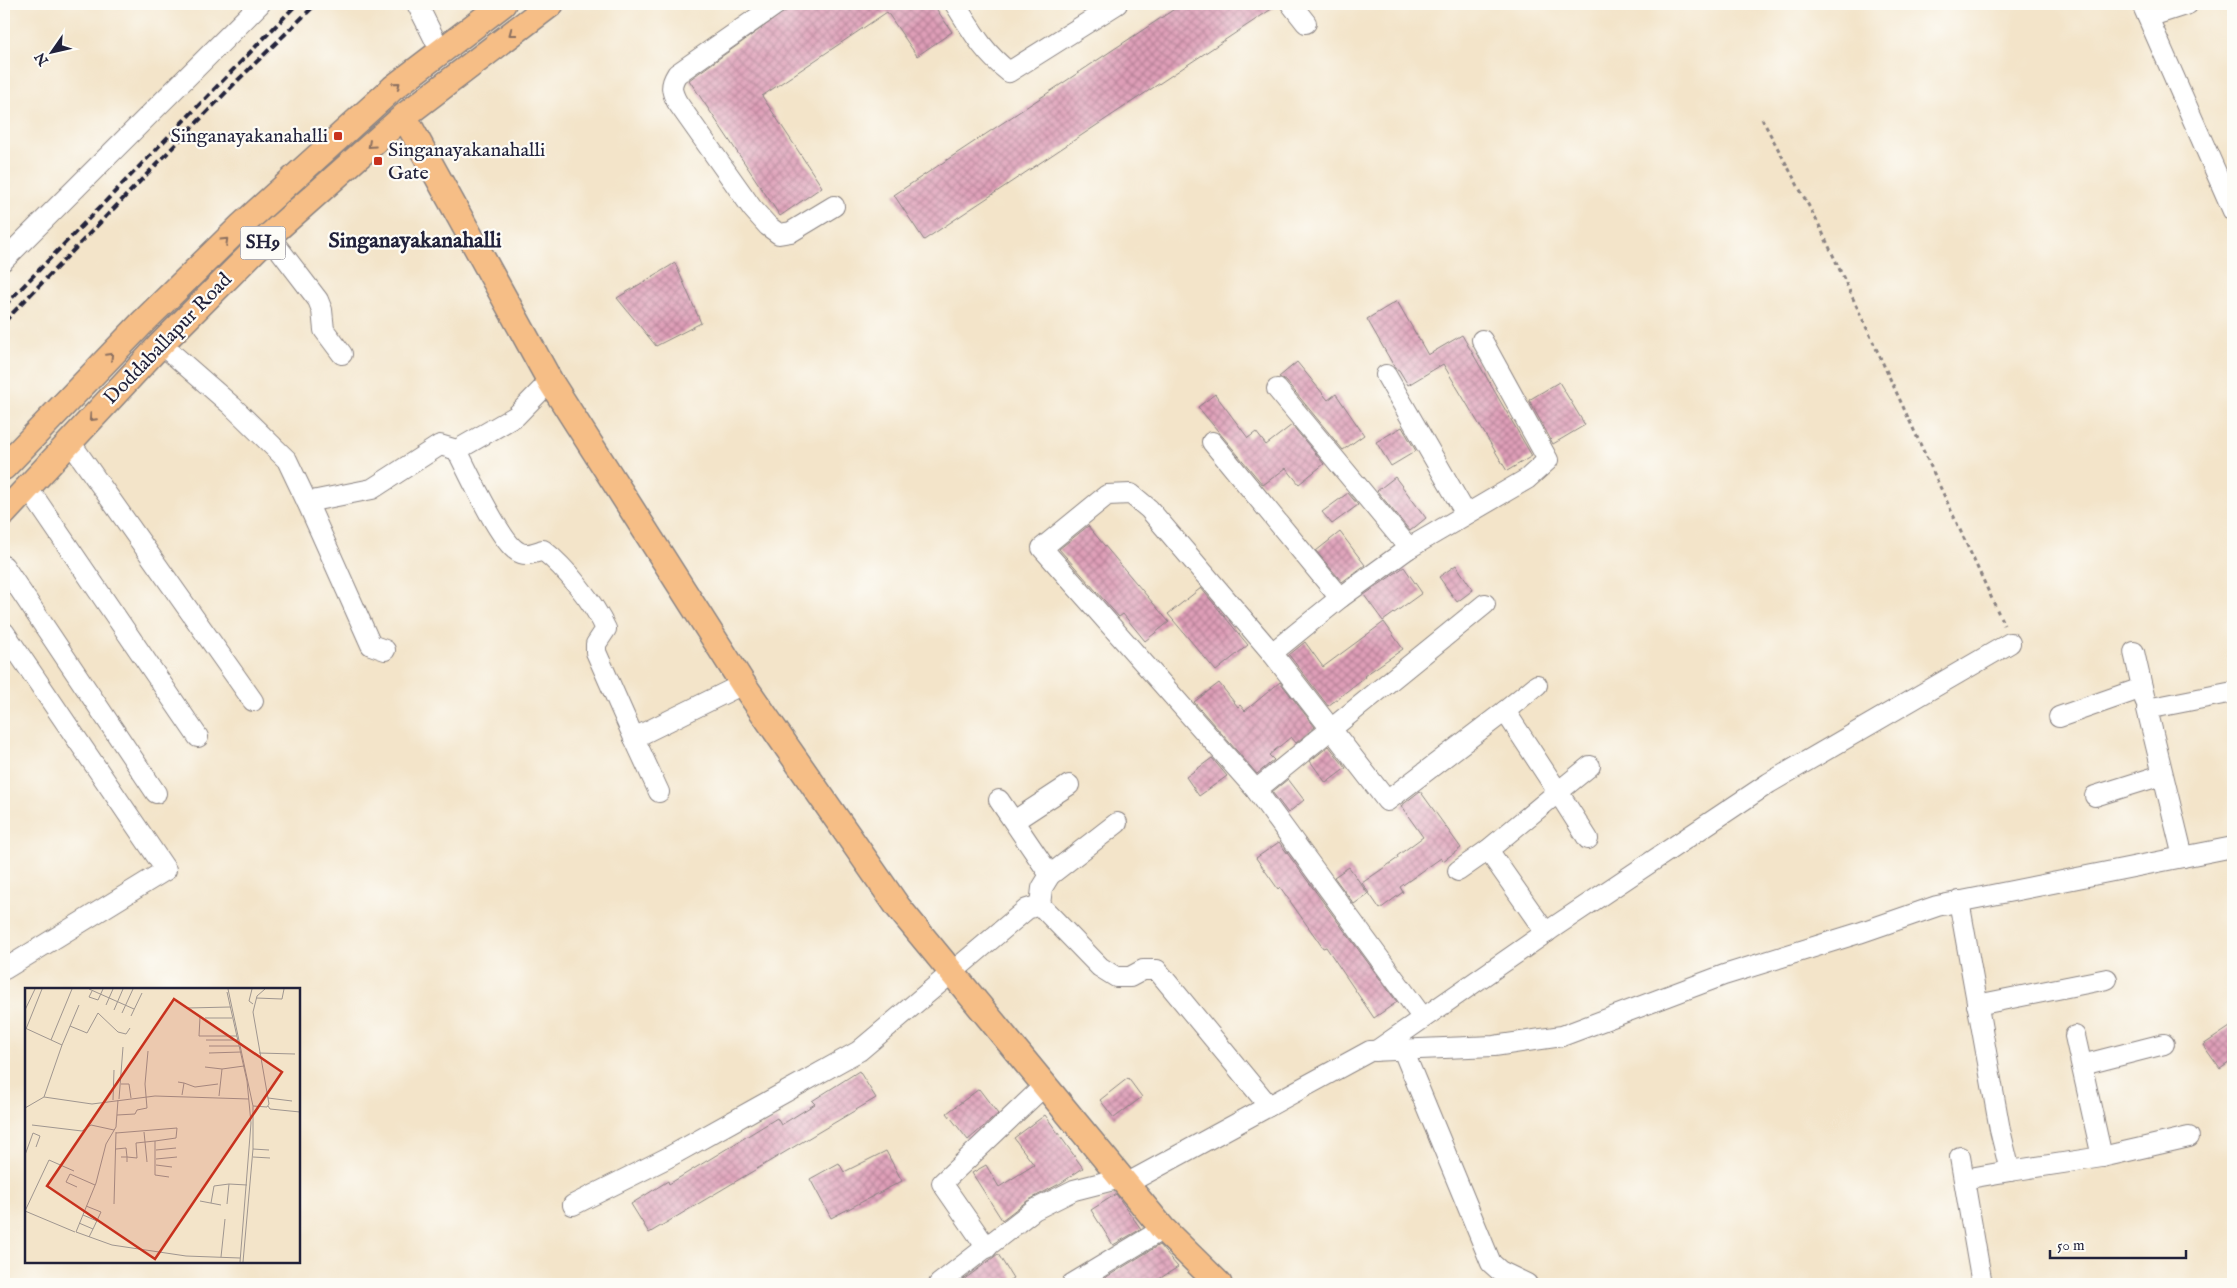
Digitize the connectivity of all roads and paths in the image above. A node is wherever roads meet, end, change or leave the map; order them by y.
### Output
1 (260, 4) edge
2 (417, 4) edge
3 (503, 4) edge
4 (550, 4) edge
5 (777, 4) edge
6 (955, 4) edge
7 (1117, 4) edge
8 (1291, 4) edge
9 (2188, 4) edge
10 (2145, 11) edge
11 (1306, 22) dead end
12 (440, 50) junction
13 (404, 116) junction
14 (1762, 119) dead end
15 (834, 206) dead end
16 (2233, 211) edge
17 (269, 236) junction
18 (4, 260) edge
19 (1482, 340) dead end
20 (161, 344) junction
21 (342, 354) dead end
22 (1386, 375) dead end
23 (550, 381) junction
24 (1277, 389) dead end
25 (70, 442) junction
26 (1212, 442) dead end
27 (457, 450) junction
28 (4, 467) edge
29 (26, 489) junction
30 (307, 502) junction
31 (4, 513) edge
32 (1466, 514) junction
33 (1409, 548) junction
34 (4, 566) edge
35 (1340, 598) junction
36 (1485, 604) dead end
37 (4, 632) edge
38 (2010, 642) joint
39 (385, 650) dead end
40 (2134, 652) dead end
41 (1272, 653) junction
42 (743, 684) junction
43 (1537, 685) dead end
44 (2142, 688) junction
45 (2233, 692) edge
46 (252, 701) dead end
47 (2147, 709) junction
48 (1504, 711) junction
49 (2059, 718) dead end
50 (1332, 728) junction
51 (198, 737) dead end
52 (634, 738) junction
53 (1590, 766) dead end
54 (2162, 775) junction
55 (1069, 785) dead end
56 (1256, 790) junction
57 (659, 792) dead end
58 (1558, 792) junction
59 (156, 793) dead end
60 (2095, 796) dead end
61 (999, 800) dead end
62 (1014, 821) junction
63 (1117, 823) dead end
64 (1588, 840) dead end
65 (2233, 847) edge
66 (1488, 850) junction
67 (2183, 857) junction
68 (1458, 871) dead end
69 (1050, 875) junction
70 (1959, 901) junction
71 (1040, 905) junction
72 (1546, 933) junction
73 (5, 969) dead end
74 (952, 973) junction
75 (2107, 979) dead end
76 (1977, 1005) junction
77 (1423, 1018) junction
78 (2075, 1036) dead end
79 (2164, 1044) dead end
80 (1376, 1050) junction
81 (1403, 1050) junction
82 (2082, 1065) junction
83 (1045, 1085) junction
84 (1269, 1106) junction
85 (2189, 1137) dead end
86 (1960, 1157) dead end
87 (2102, 1157) junction
88 (2010, 1170) junction
89 (1964, 1179) junction
90 (1124, 1181) junction
91 (573, 1205) dead end
92 (1163, 1229) junction
93 (987, 1248) junction
94 (939, 1284) edge
95 (1072, 1284) edge
96 (1219, 1284) edge
97 (1527, 1284) edge
98 (1982, 1284) edge

1 - 18 street
2 - 12 street
3 - 12 main road, Doddaballapur Road / SH9
4 -> 13 main road, Doddaballapur Road / SH9
5 - 15 street
6 - 7 street
8 - 11 street
9 - 10 street
10 - 16 street
28 -> 12 main road, Doddaballapur Road / SH9
13 -> 17 main road, Doddaballapur Road / SH9
13 - 23 main road
14 - 38 path
17 - 20 main road, Doddaballapur Road / SH9
17 - 21 street
19 - 32 street
20 -> 25 main road, Doddaballapur Road / SH9
20 - 30 street
22 - 32 street
23 - 27 street
23 - 42 main road
24 - 33 street
25 - 29 main road, Doddaballapur Road / SH9
25 - 46 street
26 - 35 street
27 - 30 street
27 - 52 street
29 - 31 main road, Doddaballapur Road / SH9
29 - 51 street
30 - 39 street
32 - 33 street
33 - 35 street
34 - 59 street
35 - 41 street
36 - 50 street
37 - 73 street
38 - 72 street
40 - 44 street
41 - 50 street
41 - 56 street
42 - 52 street
42 - 74 main road
43 - 48 street
44 - 47 street
44 - 49 street
45 - 47 street
47 - 54 street
48 - 50 street
48 - 58 street
50 - 56 street
52 - 57 street
53 - 58 street
54 - 60 street
54 - 67 street
55 - 62 street
56 - 77 street
58 - 64 street
58 - 66 street
61 - 62 street
62 - 69 street
63 - 69 street
65 - 67 street
66 - 68 street
66 - 72 street
67 - 70 street
69 - 71 street
70 - 76 street
70 - 81 street
71 - 74 street
71 - 84 street
72 - 77 street
74 - 83 main road
74 - 91 street
75 - 76 street
76 - 88 street
77 - 80 street
78 - 82 street
79 - 82 street
80 - 81 street
80 - 84 street
81 - 97 street
82 - 87 street
83 - 90 main road
83 - 93 street
84 - 90 street
85 - 87 street
86 - 89 street
87 - 88 street
88 - 89 street
89 - 98 street
90 - 92 main road
90 - 93 street
92 - 95 street
92 - 96 main road
93 - 94 street

